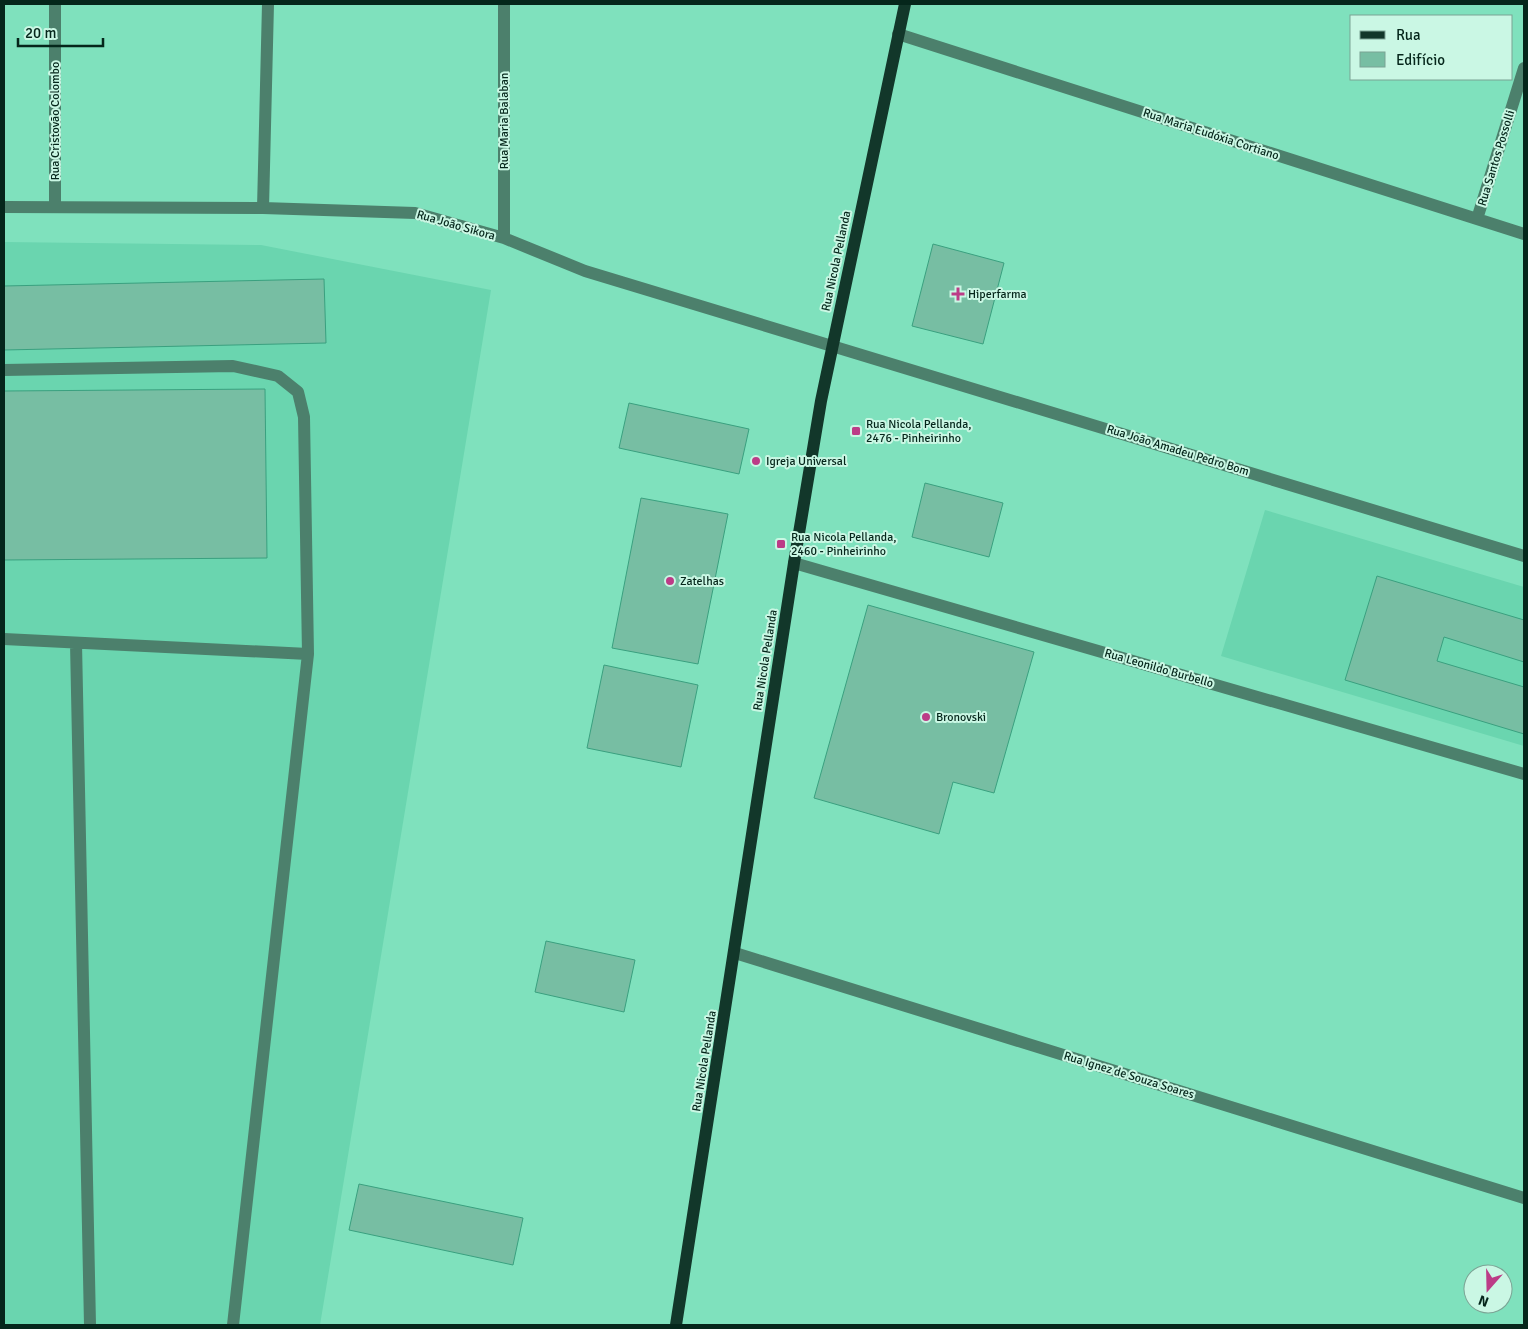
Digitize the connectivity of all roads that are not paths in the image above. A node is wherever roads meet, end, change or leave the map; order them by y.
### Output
1 (54, 4) edge
2 (268, 4) edge
3 (504, 4) edge
4 (905, 4) edge
5 (898, 34) junction
6 (1524, 68) edge
7 (4, 207) edge
8 (55, 207) junction
9 (263, 208) junction
10 (1477, 218) junction
11 (1524, 234) edge
12 (504, 238) junction
13 (832, 345) junction
14 (4, 370) edge
15 (1524, 556) edge
16 (794, 564) junction
17 (4, 639) edge
18 (76, 643) junction
19 (308, 654) junction
20 (1524, 774) edge
21 (735, 953) junction
22 (1524, 1198) edge
23 (90, 1325) edge
24 (233, 1325) edge
25 (676, 1325) edge

1 - 8 street, Rua Cristovão Colombo
2 - 9 street
3 - 12 street, Rua Maria Balaban
4 - 5 main road, Rua Nicola Pellanda
5 - 10 street, Rua Maria Eudóxia Cortiano
5 - 13 main road, Rua Nicola Pellanda
6 - 10 street, Rua Santos Possolli
7 - 8 street, Rua João Sikora
8 - 9 street, Rua João Sikora
9 - 12 street, Rua João Sikora
10 - 11 street, Rua Maria Eudóxia Cortiano
12 - 13 street, Rua João Sikora
13 - 15 street, Rua João Amadeu Pedro Bom
13 - 16 main road, Rua Nicola Pellanda
14 - 19 street
16 - 20 street, Rua Leonildo Burbello
16 - 21 main road, Rua Nicola Pellanda
17 - 18 street
18 - 19 street
18 - 23 street
19 - 24 street
21 - 22 street, Rua Ignez de Souza Soares
21 - 25 main road, Rua Nicola Pellanda

